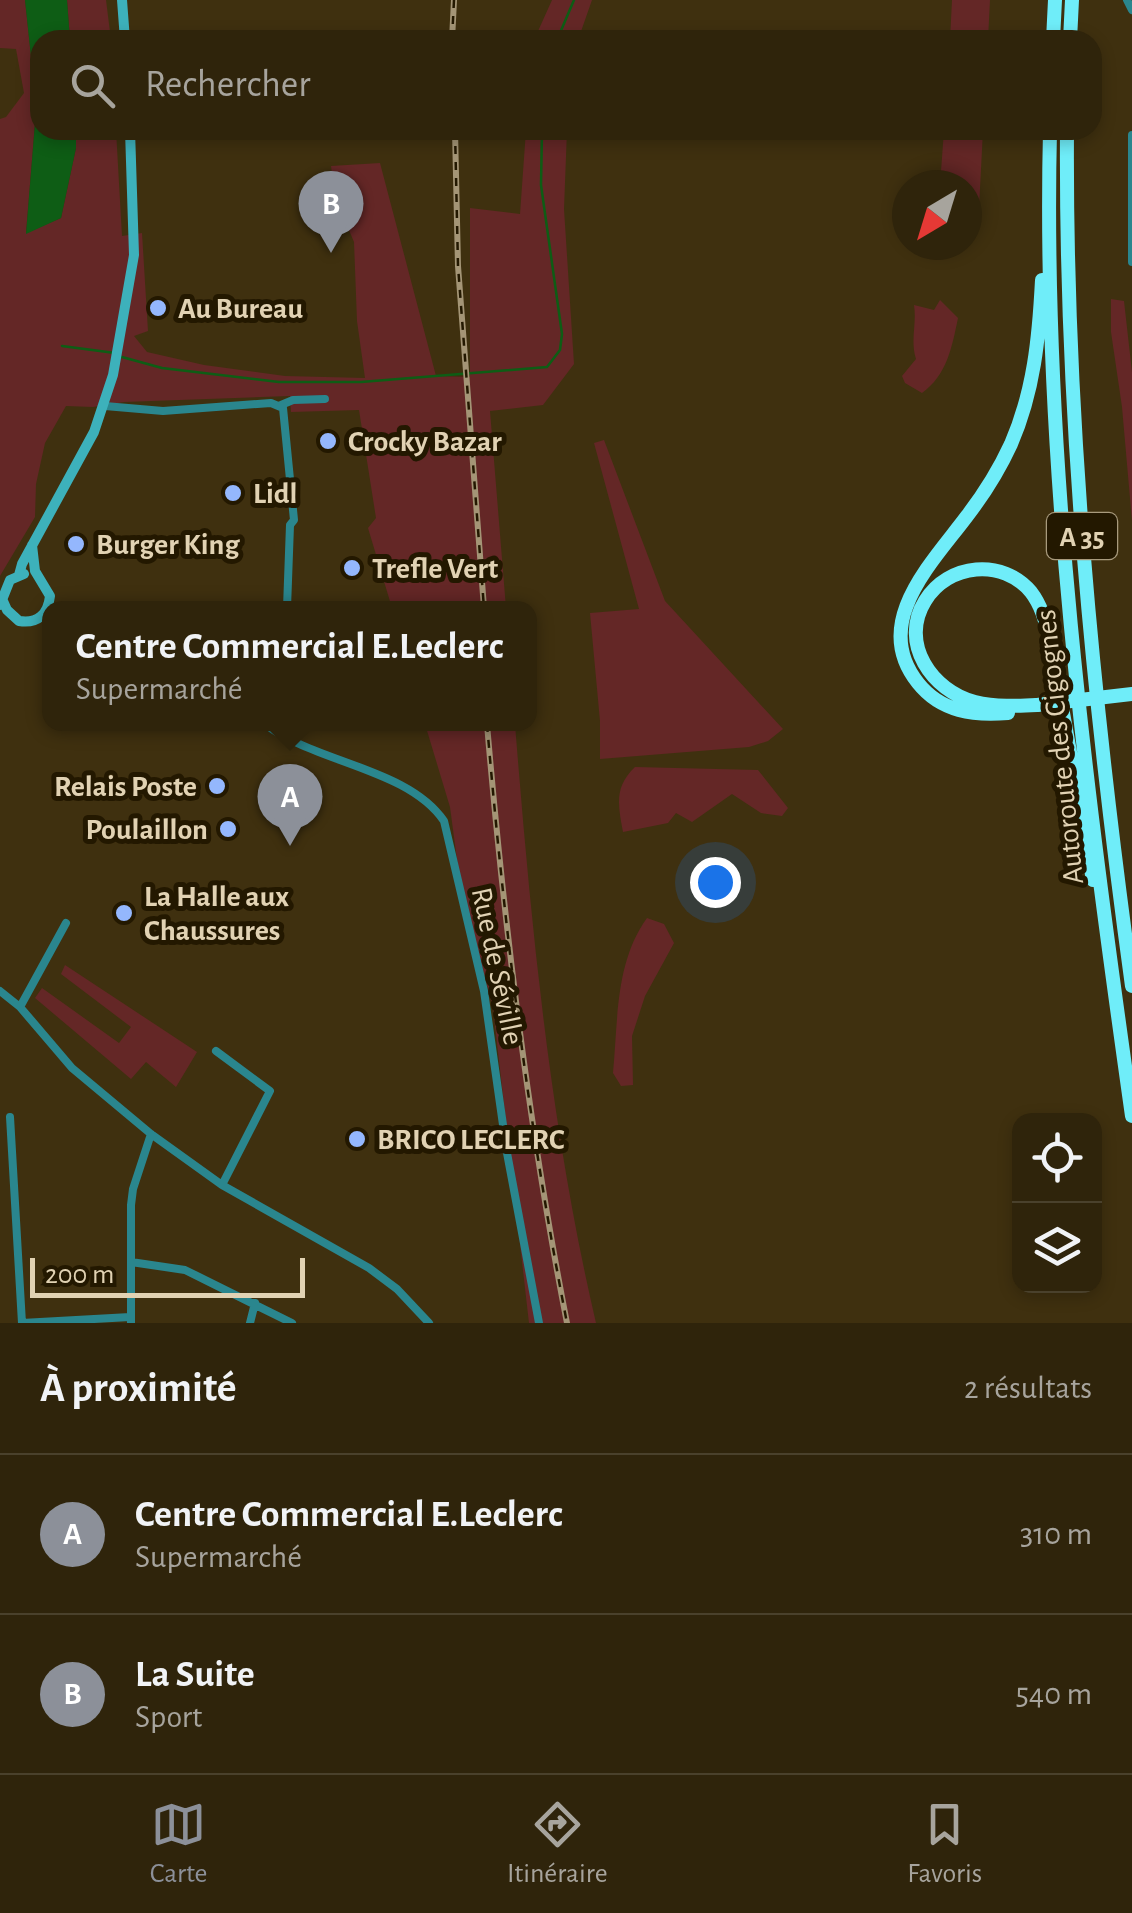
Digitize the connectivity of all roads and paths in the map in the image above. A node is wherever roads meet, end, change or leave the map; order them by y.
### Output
1 (122, 0) edge
2 (1055, 0) edge
3 (1072, 0) edge
4 (1128, 0) edge
5 (1132, 10) edge
6 (124, 30) edge
7 (1054, 30) edge
8 (1070, 30) edge
9 (1132, 135) edge
10 (130, 140) edge
11 (1050, 140) edge
12 (1068, 140) edge
13 (1049, 220) junction
14 (1132, 262) edge
15 (325, 399) dead end
16 (281, 405) junction
17 (104, 406) junction
18 (32, 545) junction
19 (20, 574) junction
20 (38, 577) junction
21 (50, 601) edge
22 (287, 601) edge
23 (1, 603) edge
24 (16, 619) junction
25 (42, 620) edge
26 (0, 624) edge
27 (1132, 697) edge
28 (1038, 708) junction
29 (275, 731) edge
30 (66, 923) dead end
31 (1109, 951) junction
32 (1132, 986) edge
33 (0, 991) edge
34 (20, 1008) junction
35 (216, 1051) dead end
36 (1132, 1116) edge
37 (10, 1117) dead end
38 (151, 1134) junction
39 (0, 1150) edge
40 (12, 1150) junction
41 (222, 1186) junction
42 (130, 1262) junction
43 (254, 1303) junction
44 (131, 1320) edge
45 (22, 1323) edge
46 (250, 1323) edge
47 (292, 1323) edge
48 (429, 1323) edge
49 (539, 1323) edge

1 - 6 main road
2 - 7 highway
3 - 8 highway
4 - 5 street
9 - 14 street
10 - 17 main road
11 - 13 highway, Autoroute des Cigognes / A 35
12 - 32 highway, Autoroute des Cigognes / A 35
13 - 28 highway
13 - 31 highway, Autoroute des Cigognes / A 35
15 - 16 street
16 - 17 street
16 - 22 street
17 - 18 main road
18 - 19 main road
18 - 20 main road
19 - 20 main road
19 - 23 main road
20 - 21 main road
23 - 24 main road
24 - 25 main road
24 - 26 main road
27 - 28 highway, bridge
28 - 31 highway
29 - 49 street, Rue de Séville
30 - 34 street
31 - 36 highway, Autoroute des Cigognes / A 35
33 - 34 street
34 - 38 street
35 - 41 street
37 - 40 street
38 - 41 street
38 - 42 street
39 - 40 street
40 - 45 street
41 - 48 street
42 - 43 street
42 - 44 street
43 - 46 street
43 - 47 street
44 - 45 street

